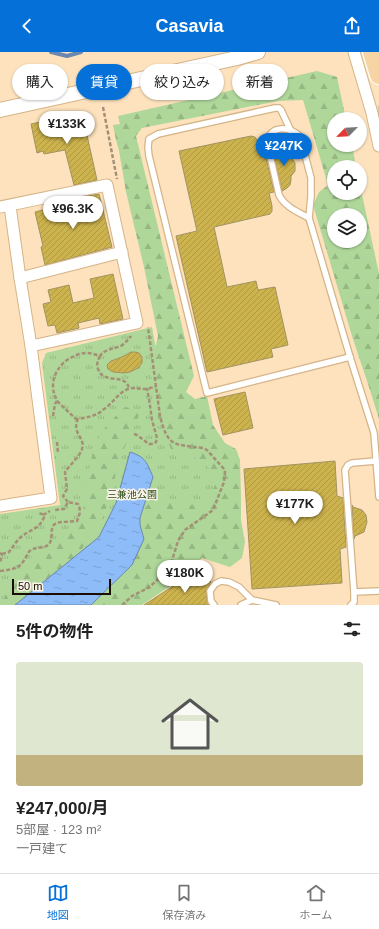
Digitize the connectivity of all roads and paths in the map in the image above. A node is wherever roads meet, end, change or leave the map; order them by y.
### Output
1 (258, 52) edge
2 (354, 52) edge
3 (372, 52) edge
4 (236, 55) edge
5 (379, 76) edge
6 (103, 107) dead end
7 (0, 110) edge
8 (375, 112) edge
9 (290, 129) junction
10 (379, 146) edge
11 (118, 183) dead end
12 (5, 207) edge
13 (309, 218) junction
14 (122, 252) junction
15 (20, 278) junction
16 (146, 320) dead end
17 (131, 324) junction
18 (31, 346) junction
19 (100, 356) junction
20 (350, 357) junction
21 (156, 387) junction
22 (147, 388) junction
23 (130, 389) junction
24 (57, 401) junction
25 (77, 420) junction
26 (53, 422) dead end
27 (134, 434) dead end
28 (55, 437) dead end
29 (58, 455) dead end
30 (376, 461) junction
31 (379, 498) edge
32 (68, 502) junction
33 (0, 506) edge
34 (35, 512) dead end
35 (43, 515) junction
36 (1, 553) edge
37 (0, 563) edge
38 (0, 571) edge
39 (379, 591) edge
40 (354, 592) junction
41 (252, 600) junction
42 (122, 605) edge
43 (214, 605) edge
44 (241, 605) edge
45 (276, 605) edge
46 (352, 605) edge

1 - 4 street
2 - 8 street
3 - 5 main road
4 - 7 street
6 - 11 path
8 - 10 street
9 - 13 lane
9 - 13 lane
9 - 20 lane
12 - 14 street
12 - 15 street
13 - 20 lane
14 - 15 street
14 - 17 street
15 - 18 street
16 - 21 path
17 - 18 street
17 - 19 path
18 - 33 street
19 - 23 path
19 - 24 path
20 - 30 lane
21 - 22 path
21 - 42 path
22 - 23 path
22 - 27 path
23 - 25 path
24 - 25 path
24 - 26 path
25 - 32 path
28 - 29 path
30 - 31 lane
30 - 40 lane
32 - 35 path
32 - 38 path
34 - 35 path
35 - 36 path
36 - 37 path
39 - 40 lane
40 - 46 lane
41 - 43 lane
41 - 44 lane
41 - 45 lane

